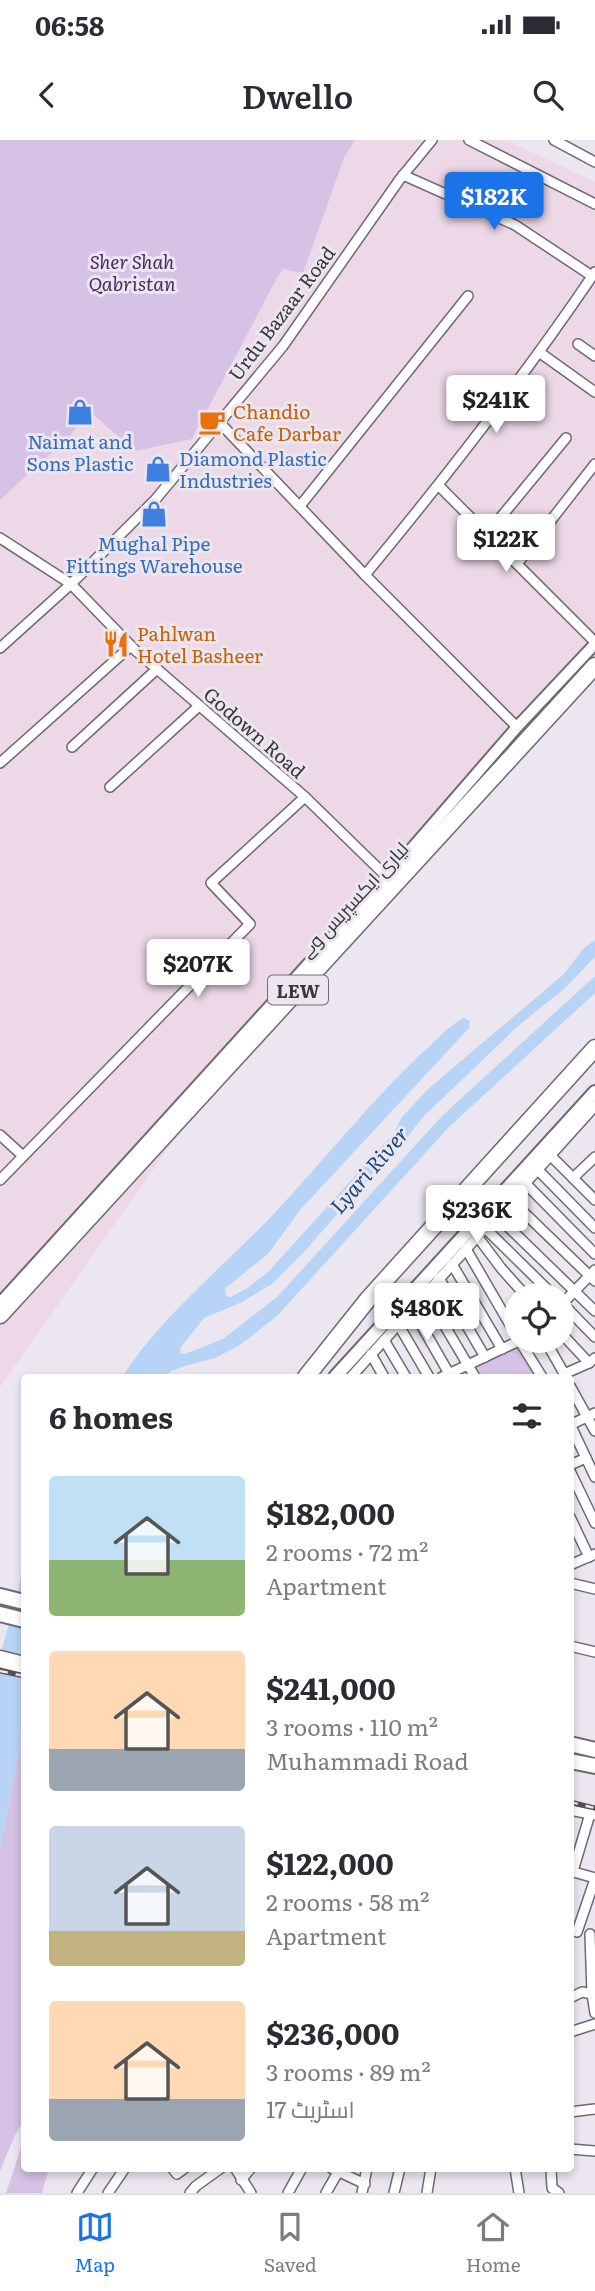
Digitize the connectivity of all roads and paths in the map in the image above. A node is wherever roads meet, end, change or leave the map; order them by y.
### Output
1 (432, 140) edge
2 (469, 140) edge
3 (554, 140) edge
4 (595, 162) edge
5 (403, 175) junction
6 (595, 204) edge
7 (594, 274) edge
8 (468, 296) dead end
9 (578, 344) dead end
10 (539, 352) junction
11 (595, 356) edge
12 (595, 392) edge
13 (219, 422) junction
14 (566, 438) dead end
15 (595, 464) edge
16 (439, 486) junction
17 (300, 506) junction
18 (487, 534) junction
19 (0, 538) edge
20 (517, 564) junction
21 (365, 575) junction
22 (71, 584) junction
23 (595, 643) edge
24 (131, 646) junction
25 (0, 648) edge
26 (595, 666) edge
27 (157, 669) junction
28 (199, 706) junction
29 (517, 727) junction
30 (72, 747) dead end
31 (0, 763) edge
32 (110, 787) dead end
33 (305, 797) junction
34 (387, 877) junction
35 (595, 1048) edge
36 (595, 1092) edge
37 (595, 1106) edge
38 (0, 1135) edge
39 (550, 1155) junction
40 (23, 1156) junction
41 (595, 1157) edge
42 (537, 1169) junction
43 (573, 1178) junction
44 (0, 1180) edge
45 (595, 1182) edge
46 (525, 1183) junction
47 (586, 1191) junction
48 (510, 1199) junction
49 (595, 1200) edge
50 (496, 1215) junction
51 (485, 1228) junction
52 (595, 1228) edge
53 (477, 1236) junction
54 (466, 1248) junction
55 (595, 1254) edge
56 (452, 1264) junction
57 (593, 1276) edge
58 (439, 1279) junction
59 (513, 1281) joint
60 (509, 1283) edge
61 (542, 1283) edge
62 (575, 1291) junction
63 (426, 1294) junction
64 (0, 1303) edge
65 (412, 1309) junction
66 (595, 1311) edge
67 (0, 1314) edge
68 (504, 1314) edge
69 (574, 1316) edge
70 (398, 1324) junction
71 (595, 1338) edge
72 (384, 1340) junction
73 (574, 1345) edge
74 (502, 1349) joint
75 (527, 1353) edge
76 (552, 1353) edge
77 (371, 1354) junction
78 (485, 1357) junction
79 (592, 1361) edge
80 (468, 1365) junction
81 (360, 1373) edge
82 (308, 1374) edge
83 (338, 1374) edge
84 (382, 1374) edge
85 (403, 1374) edge
86 (427, 1374) edge
87 (446, 1374) edge
88 (451, 1374) edge
89 (473, 1374) edge
90 (540, 1374) edge
91 (564, 1374) edge
92 (569, 1374) edge
93 (574, 1392) edge
94 (591, 1415) edge
95 (574, 1424) edge
96 (595, 1431) edge
97 (574, 1432) edge
98 (586, 1458) junction
99 (574, 1463) edge
100 (595, 1477) edge
101 (574, 1479) edge
102 (595, 1523) edge
103 (574, 1524) edge
104 (592, 1555) edge
105 (574, 1563) edge
106 (574, 1584) edge
107 (595, 1589) edge
108 (0, 1597) edge
109 (21, 1601) edge
110 (0, 1614) edge
111 (21, 1619) edge
112 (574, 1647) edge
113 (595, 1652) edge
114 (0, 1659) edge
115 (21, 1664) edge
116 (574, 1745) edge
117 (595, 1750) edge
118 (574, 1762) edge
119 (595, 1766) edge
120 (574, 1811) edge
121 (593, 1815) edge
122 (574, 1866) edge
123 (574, 1872) edge
124 (595, 1879) edge
125 (574, 1931) edge
126 (592, 1934) edge
127 (592, 1994) junction
128 (574, 1996) edge
129 (595, 2008) edge
130 (595, 2024) edge
131 (574, 2031) edge
132 (595, 2109) edge
133 (574, 2112) edge
134 (574, 2149) edge
135 (595, 2151) edge
136 (91, 2172) edge
137 (122, 2172) edge
138 (215, 2172) edge
139 (237, 2172) edge
140 (247, 2172) edge
141 (300, 2172) edge
142 (334, 2172) edge
143 (338, 2172) edge
144 (399, 2172) edge
145 (430, 2172) edge
146 (516, 2172) edge
147 (551, 2172) edge
148 (241, 2180) junction
149 (363, 2188) edge
150 (80, 2192) edge
151 (108, 2193) edge
152 (190, 2193) edge
153 (251, 2193) edge
154 (288, 2193) edge
155 (326, 2193) edge
156 (394, 2193) edge
157 (427, 2193) edge
158 (519, 2193) edge
159 (559, 2193) edge

1 - 5 street, Urdu Bazaar Road
2 - 6 street
3 - 4 street
5 - 7 street
5 - 13 street, Urdu Bazaar Road
7 - 10 street
8 - 17 street
9 - 11 street
10 - 12 street
10 - 16 street
13 - 17 street
13 - 22 street, Urdu Bazaar Road
14 - 18 street
15 - 20 street
16 - 18 street
16 - 21 street
17 - 21 street
18 - 20 street
19 - 22 street, Godown Road
20 - 23 street
21 - 29 street
22 - 24 street, Godown Road
22 - 25 street, Urdu Bazaar Road
23 - 29 street
24 - 27 street, Godown Road
24 - 31 street
26 - 67 highway, لیاری ایکسپریس وے / LEW
27 - 28 street, Godown Road
27 - 30 street
28 - 32 street
28 - 33 street, Godown Road
29 - 34 street
33 - 34 street, Godown Road
33 - 40 street
34 - 64 street
35 - 82 highway
36 - 83 main road
37 - 39 street
38 - 40 street
39 - 42 street
39 - 43 street
40 - 44 street
41 - 43 street
42 - 46 street
42 - 52 street
43 - 47 street
45 - 47 street
46 - 48 street
46 - 55 street
47 - 49 street
48 - 50 street
48 - 57 street
50 - 51 street
50 - 62 street
51 - 53 street
51 - 61 street
53 - 54 street
53 - 59 street
54 - 56 street
54 - 68 street
56 - 58 street
56 - 74 street
57 - 62 street
58 - 63 street
58 - 78 street
59 - 60 street
62 - 66 street
63 - 65 street
63 - 80 street
65 - 70 street
65 - 87 street
69 - 71 street
70 - 72 street
70 - 86 street
72 - 77 street
72 - 85 street
73 - 79 street
74 - 78 street
75 - 90 street
76 - 91 street
77 - 81 street
77 - 84 street
78 - 80 street
79 - 92 street
80 - 88 street
80 - 89 street
93 - 94 street
94 - 95 street
94 - 96 street
97 - 98 street
98 - 99 street
98 - 100 street
101 - 102 street
103 - 104 street
104 - 105 street
106 - 107 street
108 - 109 highway
110 - 111 highway
112 - 113 street
114 - 115 highway
116 - 117 highway
118 - 119 highway
120 - 121 street
121 - 122 street
123 - 124 street
124 - 125 street
125 - 126 street
126 - 127 street
127 - 128 street
127 - 129 street
130 - 131 street
132 - 133 street
134 - 135 street
136 - 150 street
137 - 151 street
138 - 152 street
139 - 148 street
140 - 148 street
141 - 154 street
142 - 155 street
143 - 149 street
144 - 156 street
145 - 157 street
146 - 158 street
147 - 159 street
148 - 153 street

